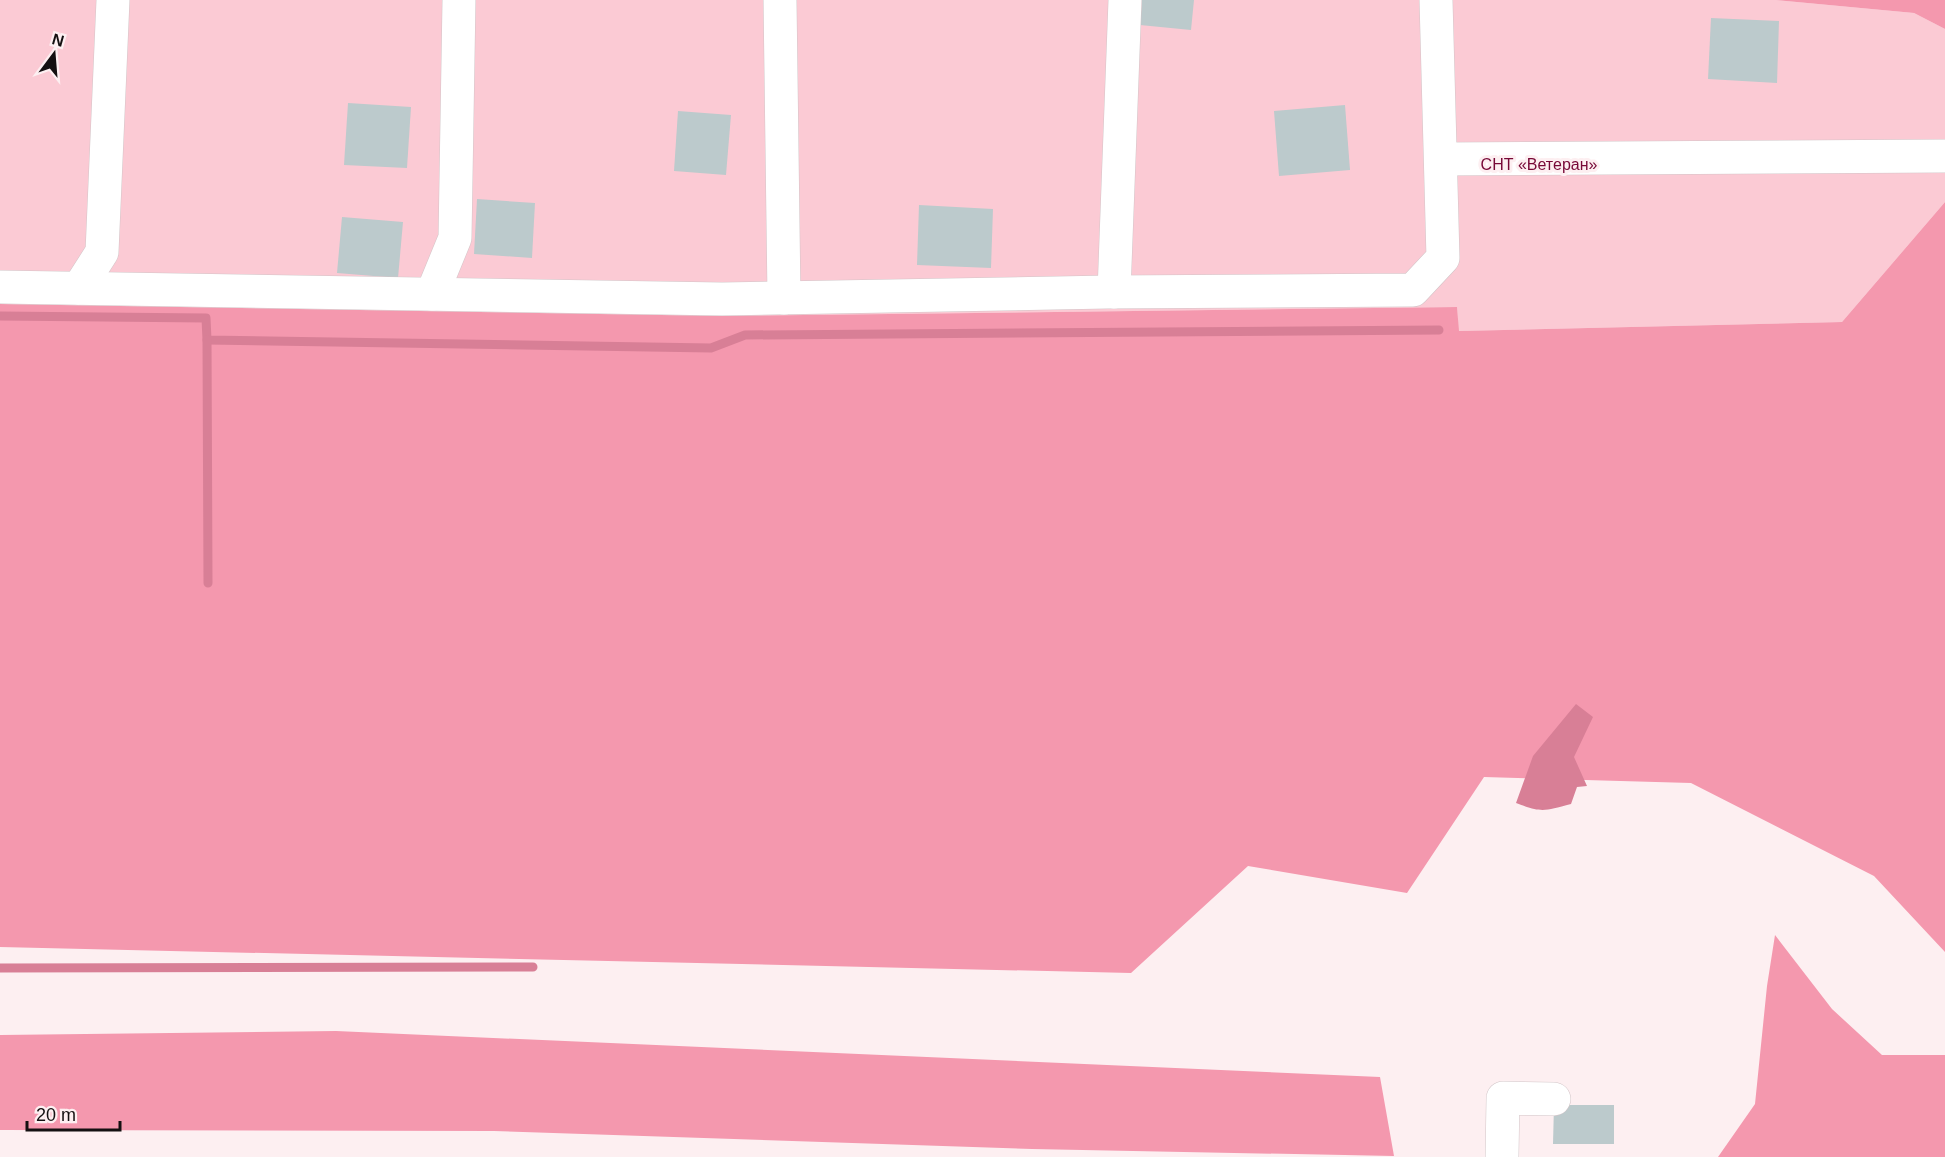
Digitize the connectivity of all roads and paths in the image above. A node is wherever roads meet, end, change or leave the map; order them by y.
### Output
1 (113, 0) edge
2 (459, 0) edge
3 (780, 0) edge
4 (1125, 0) edge
5 (1437, 0) edge
6 (1945, 156) edge
7 (1441, 159) junction
8 (0, 287) edge
9 (79, 288) junction
10 (1114, 292) junction
11 (432, 294) junction
12 (784, 298) junction
13 (1554, 1099) dead end
14 (1502, 1157) edge

1 - 9 lane
2 - 11 lane
3 - 12 lane
4 - 10 lane
5 - 7 lane
6 - 7 lane
7 - 10 lane
8 - 9 lane
9 - 11 lane
10 - 12 lane
11 - 12 lane
13 - 14 lane

